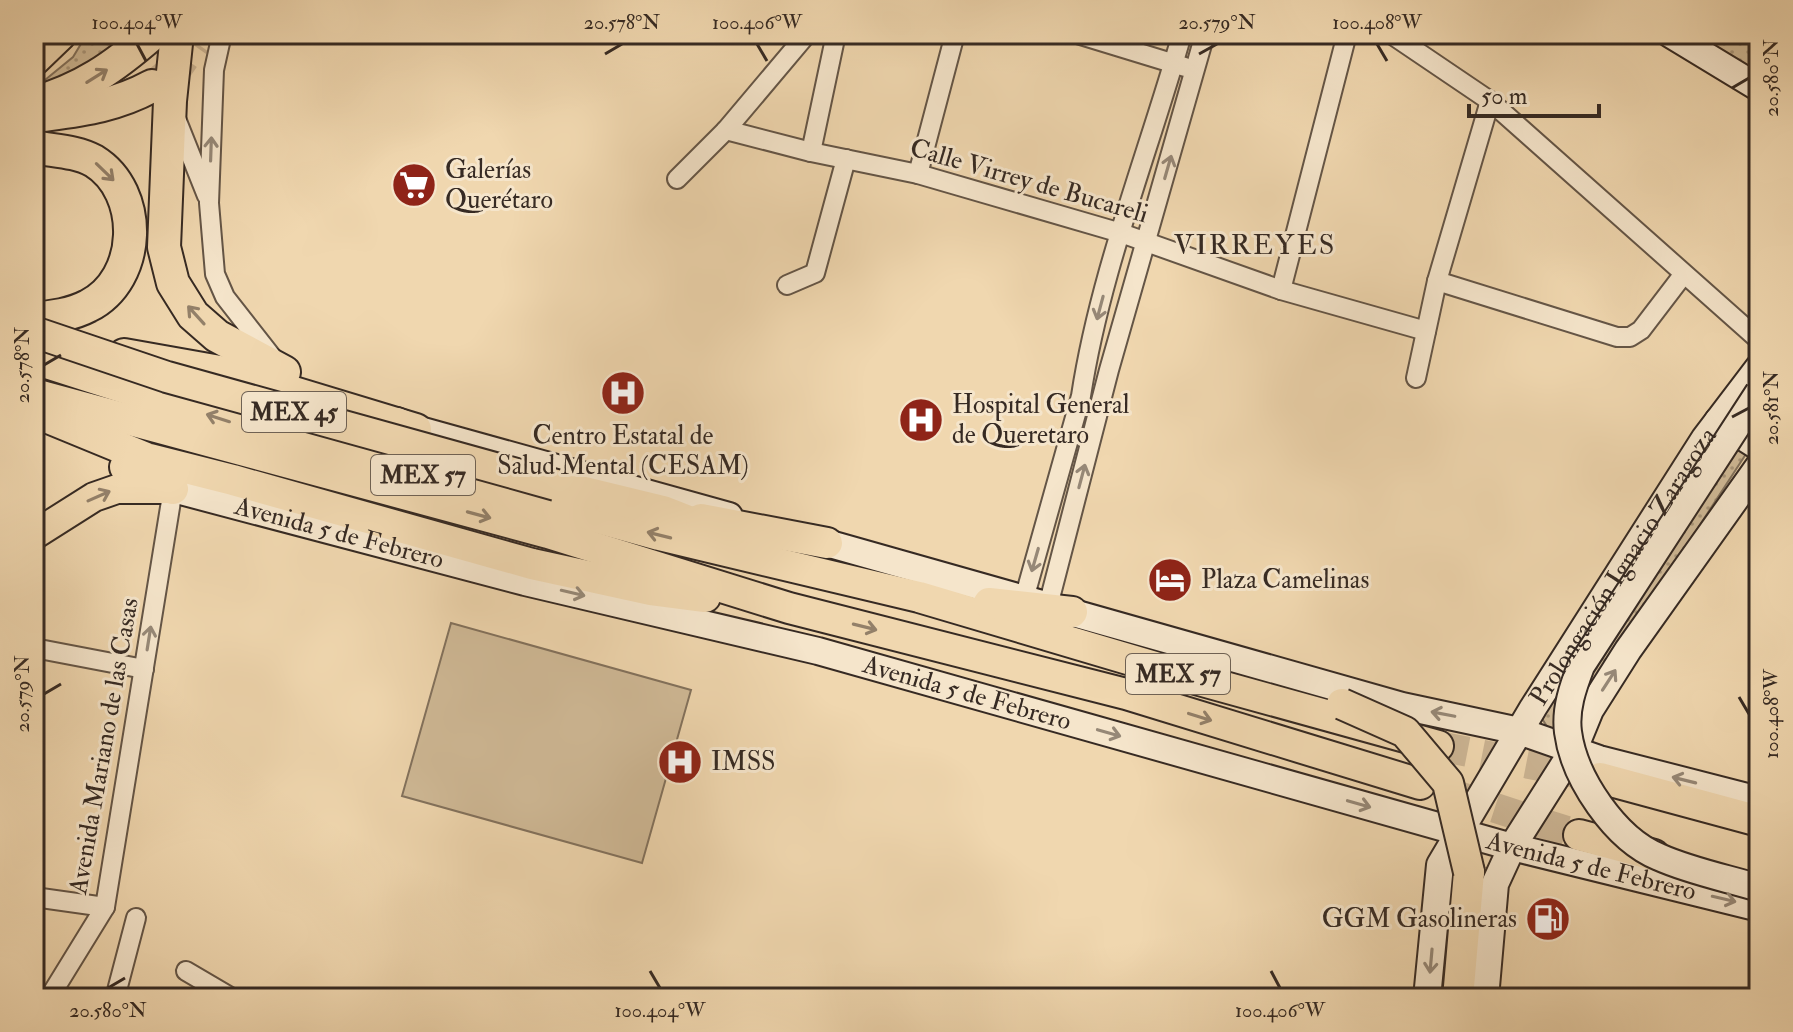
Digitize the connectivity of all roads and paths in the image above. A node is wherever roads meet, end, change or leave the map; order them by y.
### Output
1 (60, 34) edge
2 (152, 34) edge
3 (807, 34) edge
4 (836, 34) edge
5 (955, 34) edge
6 (1077, 34) edge
7 (1182, 34) edge
8 (1205, 34) edge
9 (1347, 34) edge
10 (1391, 34) edge
11 (1670, 34) edge
12 (198, 36) edge
13 (34, 59) edge
14 (1174, 63) junction
15 (1195, 69) junction
16 (1759, 88) edge
17 (161, 94) junction
18 (1490, 101) junction
19 (34, 103) edge
20 (34, 117) edge
21 (726, 130) junction
22 (34, 147) edge
23 (811, 152) junction
24 (846, 159) junction
25 (918, 174) junction
26 (677, 179) dead end
27 (209, 203) junction
28 (1121, 233) junction
29 (1147, 242) junction
30 (1683, 275) junction
31 (1437, 281) junction
32 (787, 285) dead end
33 (1281, 290) junction
34 (34, 318) edge
35 (1426, 331) junction
36 (34, 332) edge
37 (1759, 340) edge
38 (34, 347) edge
39 (34, 359) edge
40 (1759, 367) edge
41 (284, 372) junction
42 (1416, 378) dead end
43 (1759, 392) edge
44 (34, 394) edge
45 (34, 412) edge
46 (1718, 421) junction
47 (416, 429) junction
48 (34, 431) edge
49 (1759, 447) edge
50 (1759, 466) edge
51 (173, 489) junction
52 (34, 535) edge
53 (822, 557) junction
54 (919, 597) junction
55 (1048, 606) junction
56 (789, 608) junction
57 (34, 648) edge
58 (144, 669) junction
59 (1519, 731) junction
60 (1438, 746) tunnel mouth
61 (1574, 749) junction
62 (1600, 778) tunnel mouth
63 (1420, 784) tunnel mouth
64 (1759, 800) edge
65 (1759, 821) edge
66 (1457, 832) junction
67 (1579, 835) tunnel mouth
68 (1512, 847) junction
69 (1759, 886) edge
70 (34, 897) edge
71 (105, 907) junction
72 (1759, 908) edge
73 (136, 918) dead end
74 (186, 971) dead end
75 (49, 998) edge
76 (115, 998) edge
77 (232, 998) edge
78 (1427, 998) edge
79 (1458, 998) edge
80 (1485, 998) edge

1 - 13 highway
19 -> 2 highway
3 - 21 street
4 - 23 street
5 - 25 street
6 - 14 street
7 - 14 street
8 - 15 street
9 - 33 street
10 - 18 street
11 - 16 main road
12 - 17 highway
27 -> 12 street
14 - 15 street
14 - 28 street
29 -> 15 street
17 - 20 highway
17 - 27 street
41 -> 17 highway
18 - 30 street
18 - 31 street
21 - 23 street, Calle Virrey de Bucareli
21 - 26 street
22 -> 34 highway
23 - 24 street, Calle Virrey de Bucareli
24 - 25 street, Calle Virrey de Bucareli
24 - 32 street
25 - 28 street, Calle Virrey de Bucareli
27 - 41 street
28 - 29 street, Calle Virrey de Bucareli
28 -> 55 street
29 - 33 street, Calle Virrey de Bucareli
55 -> 29 street
30 - 31 street
30 - 37 street
31 - 35 street
33 - 35 street, Calle Virrey de Bucareli
35 - 42 street
36 - 53 highway, MEX 45, bridge
38 - 47 highway
53 -> 39 highway, MEX 57
40 - 46 main road, Prolongación Ignacio Zaragoza
41 - 47 main road
43 - 69 main road, bridge
44 -> 56 highway, Avenida 5 de Febrero / MEX 57
45 - 56 highway
46 - 49 main road
46 - 59 main road, Prolongación Ignacio Zaragoza
47 - 53 main road
48 - 51 highway
61 -> 50 main road, Prolongación Ignacio Zaragoza
52 -> 51 main road
58 -> 51 street, Avenida Mariano de las Casas
51 -> 66 main road, Avenida 5 de Febrero
53 - 54 highway, MEX 57
53 - 55 main road
54 - 55 highway, MEX 57
54 - 60 highway, MEX 57
54 - 79 highway, bridge
59 -> 55 main road
56 -> 63 highway, Avenida 5 de Febrero / MEX 57
57 - 58 street
58 - 71 street, Avenida Mariano de las Casas
59 - 61 main road
59 - 66 main road, Prolongación Ignacio Zaragoza
64 -> 61 main road
61 - 68 main road, Prolongación Ignacio Zaragoza
62 - 65 highway
66 - 68 main road, Avenida 5 de Febrero
66 -> 78 main road, Prolongación Ignacio Zaragoza
67 - 69 highway, Avenida 5 de Febrero
68 -> 72 main road, Avenida 5 de Febrero
68 - 80 main road, Prolongación Ignacio Zaragoza
70 - 71 street
71 - 75 street, Avenida Mariano de las Casas
73 - 76 street
74 - 77 street

